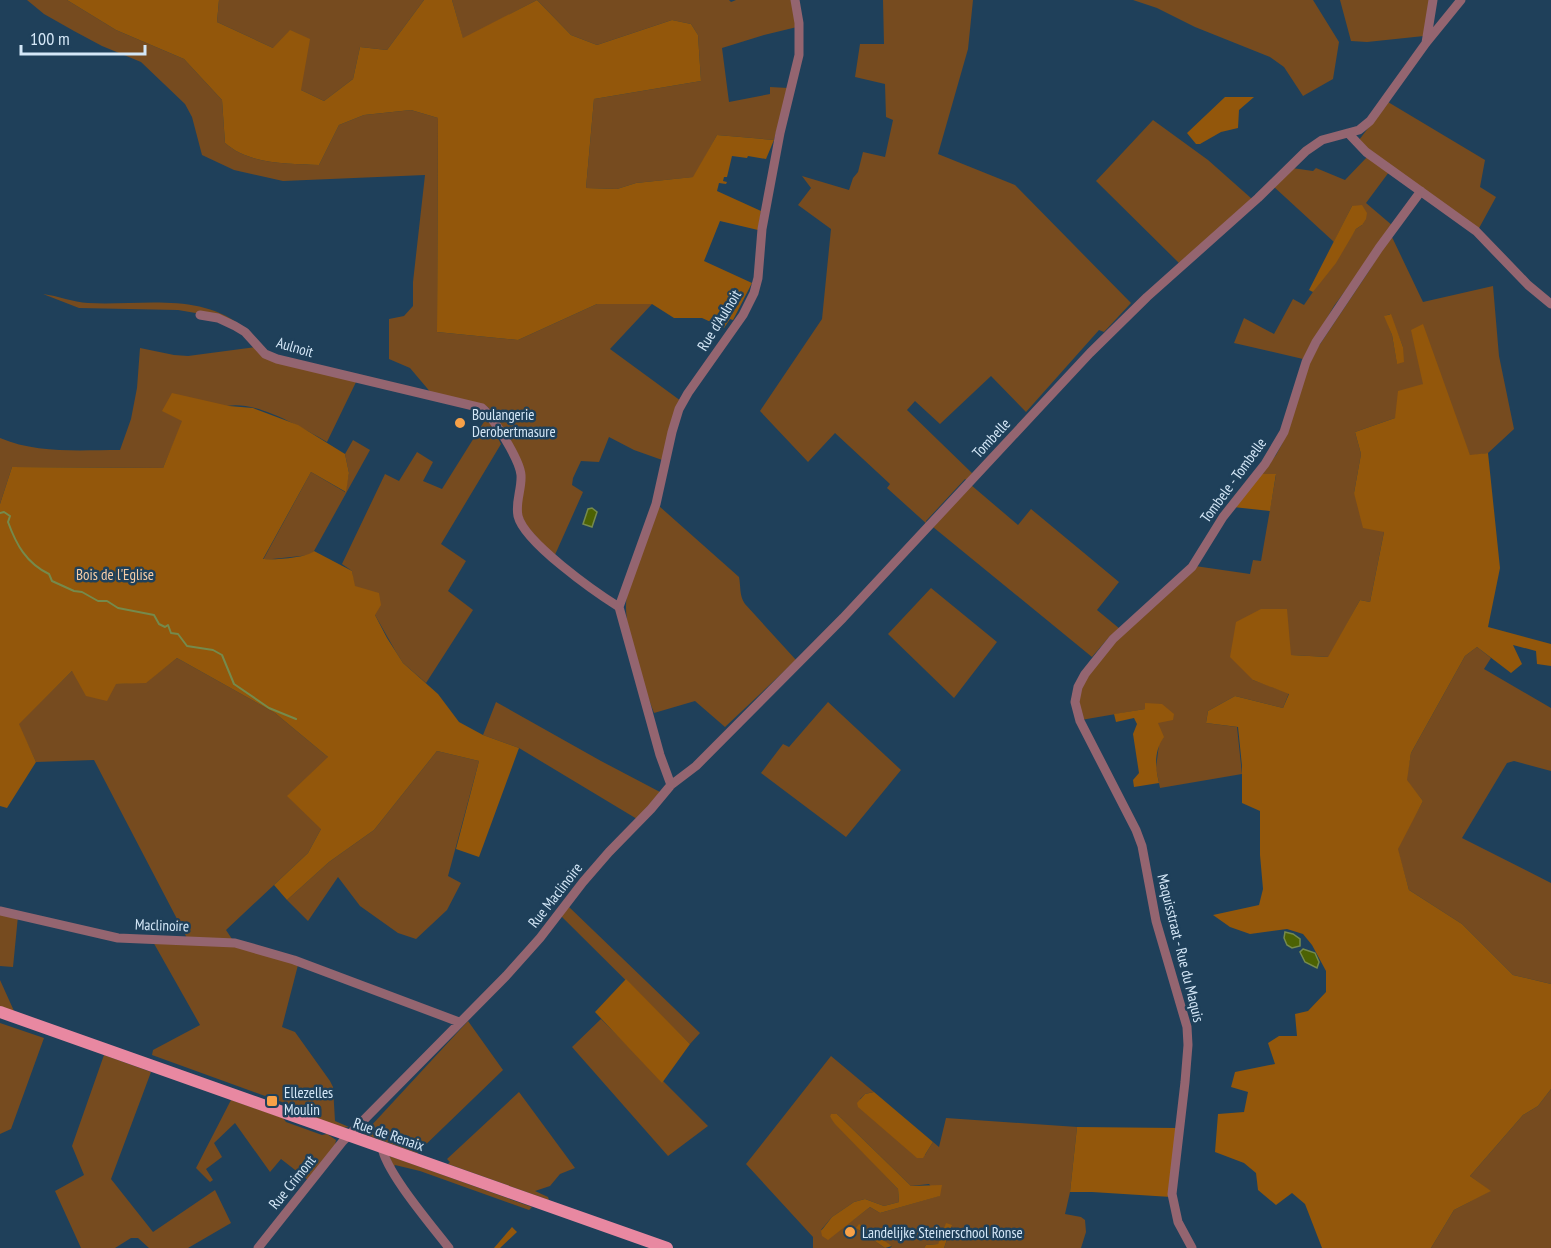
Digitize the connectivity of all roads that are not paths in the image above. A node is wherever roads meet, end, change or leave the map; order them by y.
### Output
1 (795, 0) edge
2 (1433, 0) edge
3 (1461, 0) edge
4 (1426, 43) junction
5 (1348, 133) junction
6 (1421, 191) junction
7 (1551, 304) edge
8 (200, 315) dead end
9 (619, 607) junction
10 (1075, 702) joint
11 (672, 784) junction
12 (0, 911) edge
13 (0, 1012) edge
14 (459, 1022) junction
15 (349, 1136) junction
16 (382, 1147) junction
17 (258, 1248) edge
18 (449, 1248) edge
19 (667, 1248) edge
20 (1192, 1248) edge

1 - 9 street, Rue d'Aulnoit
2 - 4 street
3 - 4 street, Tombelle
4 - 5 street, Tombelle
5 - 6 street
5 - 11 street, Tombelle
6 - 7 street
6 - 10 street, Tombele - Tombelle
8 - 9 street, Aulnoit
9 - 11 street
10 - 20 street, Maquisstraat - Rue du Maquis
11 - 14 street, Rue Maclinoire
12 - 14 street, Maclinoire
13 - 15 main road, Rue de Renaix
14 - 15 street, Rue Maclinoire
15 - 16 main road, Rue de Renaix
15 - 17 street, Rue Crimont
16 - 18 street
16 - 19 main road, Rue de Renaix

